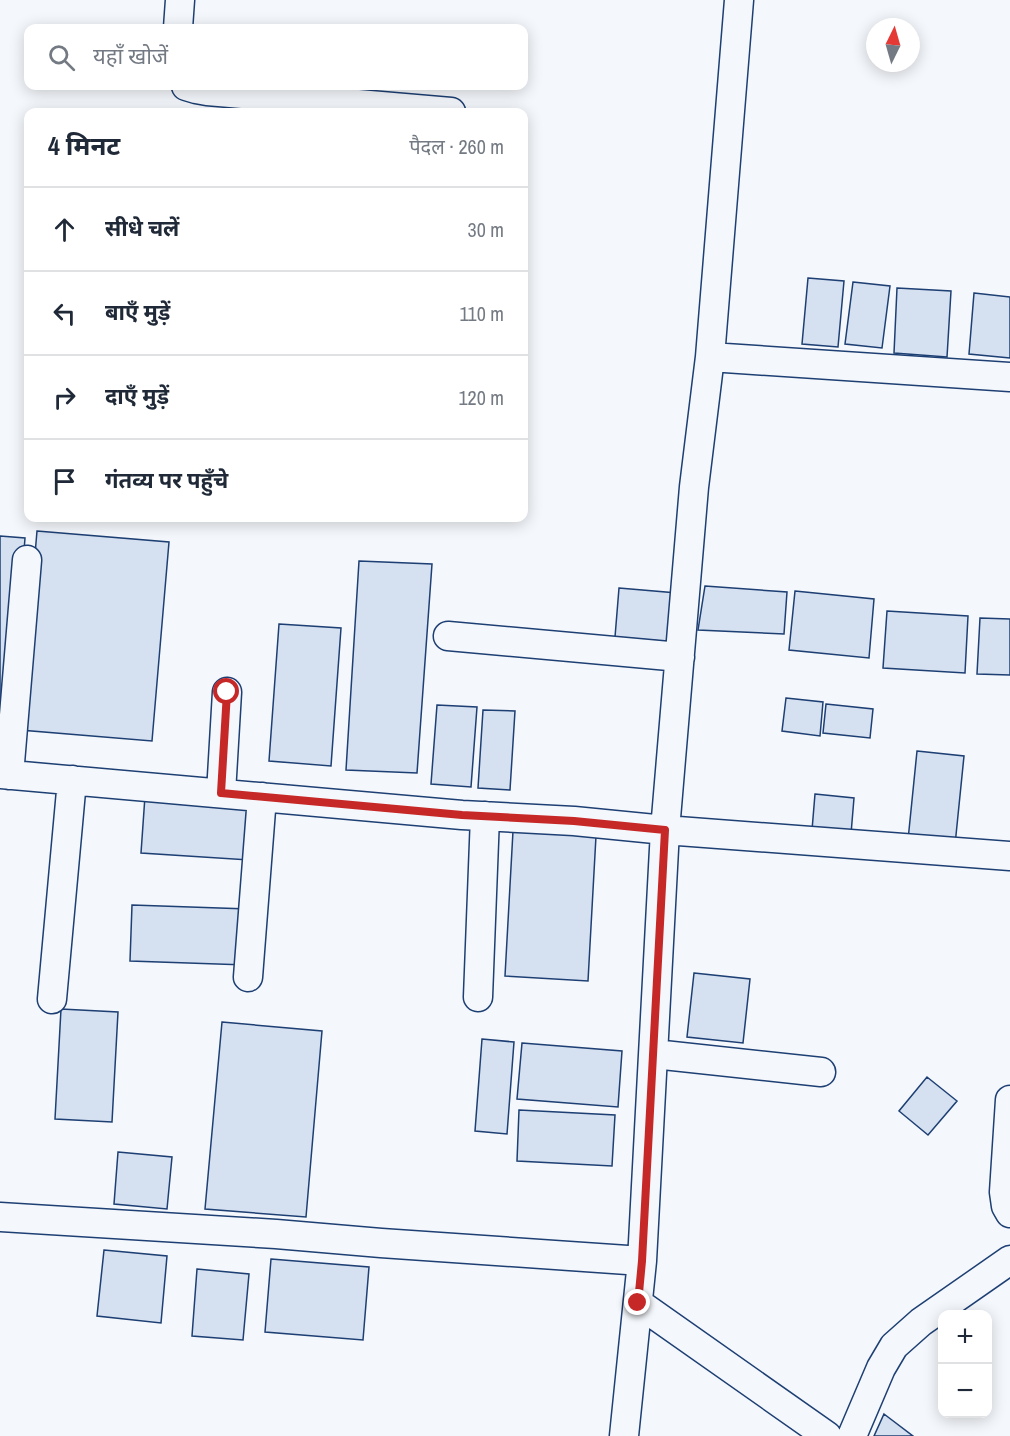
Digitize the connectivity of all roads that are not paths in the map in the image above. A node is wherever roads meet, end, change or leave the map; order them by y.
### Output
1 (180, 0) edge
2 (739, 0) edge
3 (178, 24) edge
4 (202, 90) edge
5 (405, 108) edge
6 (710, 357) junction
7 (1010, 377) edge
8 (27, 560) dead end
9 (448, 636) dead end
10 (680, 657) junction
11 (227, 692) dead end
12 (4, 774) edge
13 (72, 780) junction
14 (221, 793) junction
15 (262, 797) junction
16 (485, 816) junction
17 (665, 830) junction
18 (1010, 856) edge
19 (248, 977) dead end
20 (478, 997) dead end
21 (52, 999) dead end
22 (654, 1054) junction
23 (821, 1072) dead end
24 (1010, 1100) edge
25 (1010, 1212) edge
26 (0, 1217) edge
27 (1010, 1260) edge
28 (642, 1261) junction
29 (638, 1303) junction
30 (624, 1436) edge
31 (827, 1436) edge
32 (852, 1436) edge

1 - 3 street
2 - 6 street
4 - 5 street
6 - 7 street
6 - 10 street
8 - 12 street
9 - 10 street
10 - 17 street
11 - 14 street
12 - 13 street
13 - 14 street
13 - 21 street
14 - 15 street
15 - 16 street
15 - 19 street
16 - 17 street
16 - 20 street
17 - 18 street
17 - 22 street
22 - 23 street
22 - 28 street
24 - 25 street
26 - 28 street
27 - 32 street
28 - 29 street
29 - 30 street
29 - 31 street

